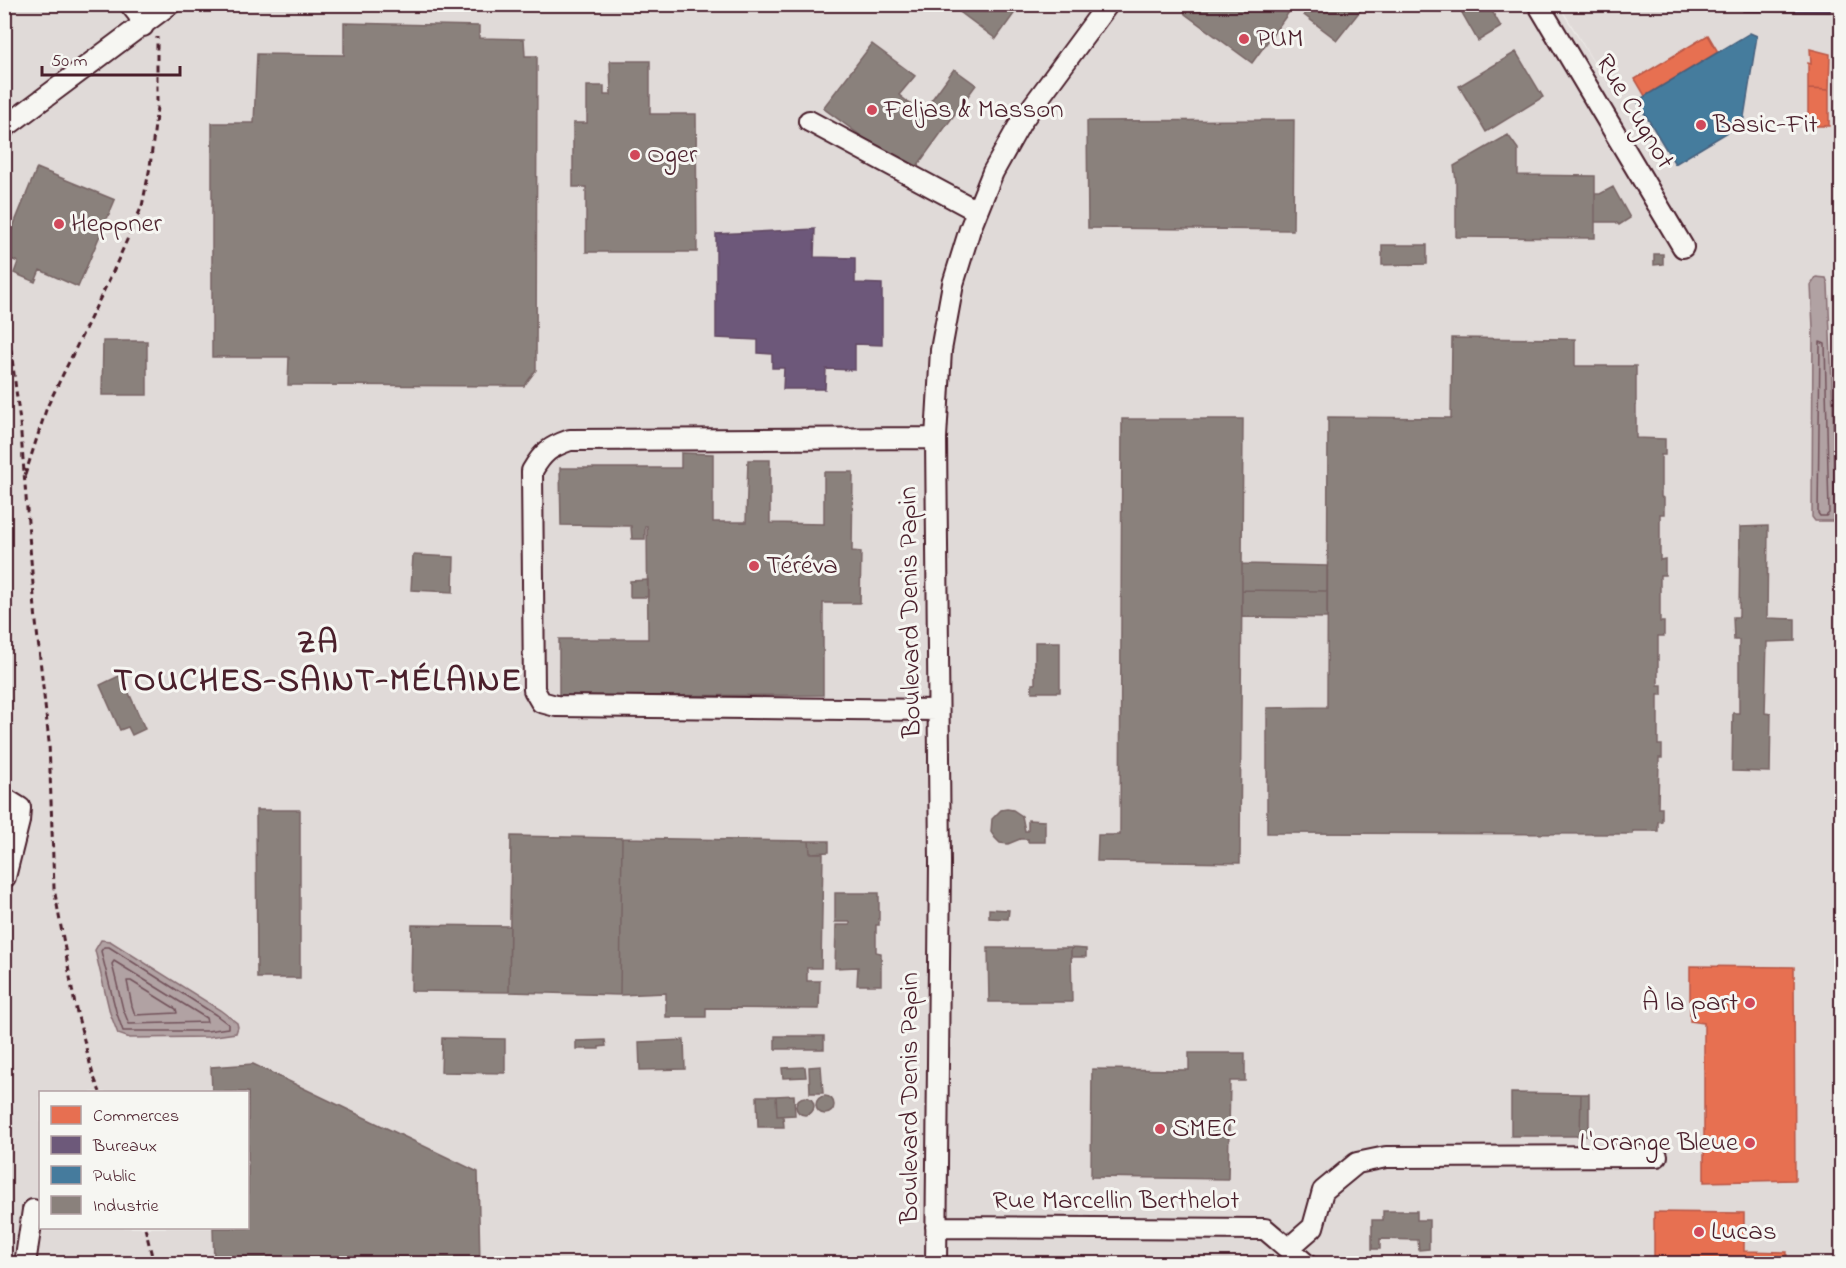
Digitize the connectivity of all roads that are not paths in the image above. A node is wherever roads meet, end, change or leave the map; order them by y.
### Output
1 (130, 4) edge
2 (1108, 4) edge
3 (1538, 4) edge
4 (156, 15) edge
5 (809, 121) dead end
6 (4, 128) edge
7 (977, 211) junction
8 (1683, 247) dead end
9 (936, 438) junction
10 (937, 710) junction
11 (4, 798) edge
12 (5, 877) edge
13 (1657, 1156) dead end
14 (33, 1210) dead end
15 (936, 1227) junction
16 (1289, 1248) junction
17 (25, 1263) edge
18 (936, 1263) edge
19 (1306, 1263) edge

1 - 4 street
2 - 7 street, Boulevard Denis Papin
3 - 8 street, Rue Cugnot
4 - 6 street
5 - 7 street
7 - 9 street, Boulevard Denis Papin
9 - 10 street, Boulevard Denis Papin
9 - 10 street
10 - 15 street, Boulevard Denis Papin
11 - 12 street
13 - 16 street
14 - 17 street
15 - 16 street, Rue Marcellin Berthelot
15 - 18 street, Boulevard Denis Papin
16 - 19 street, Rue Marcellin Berthelot

